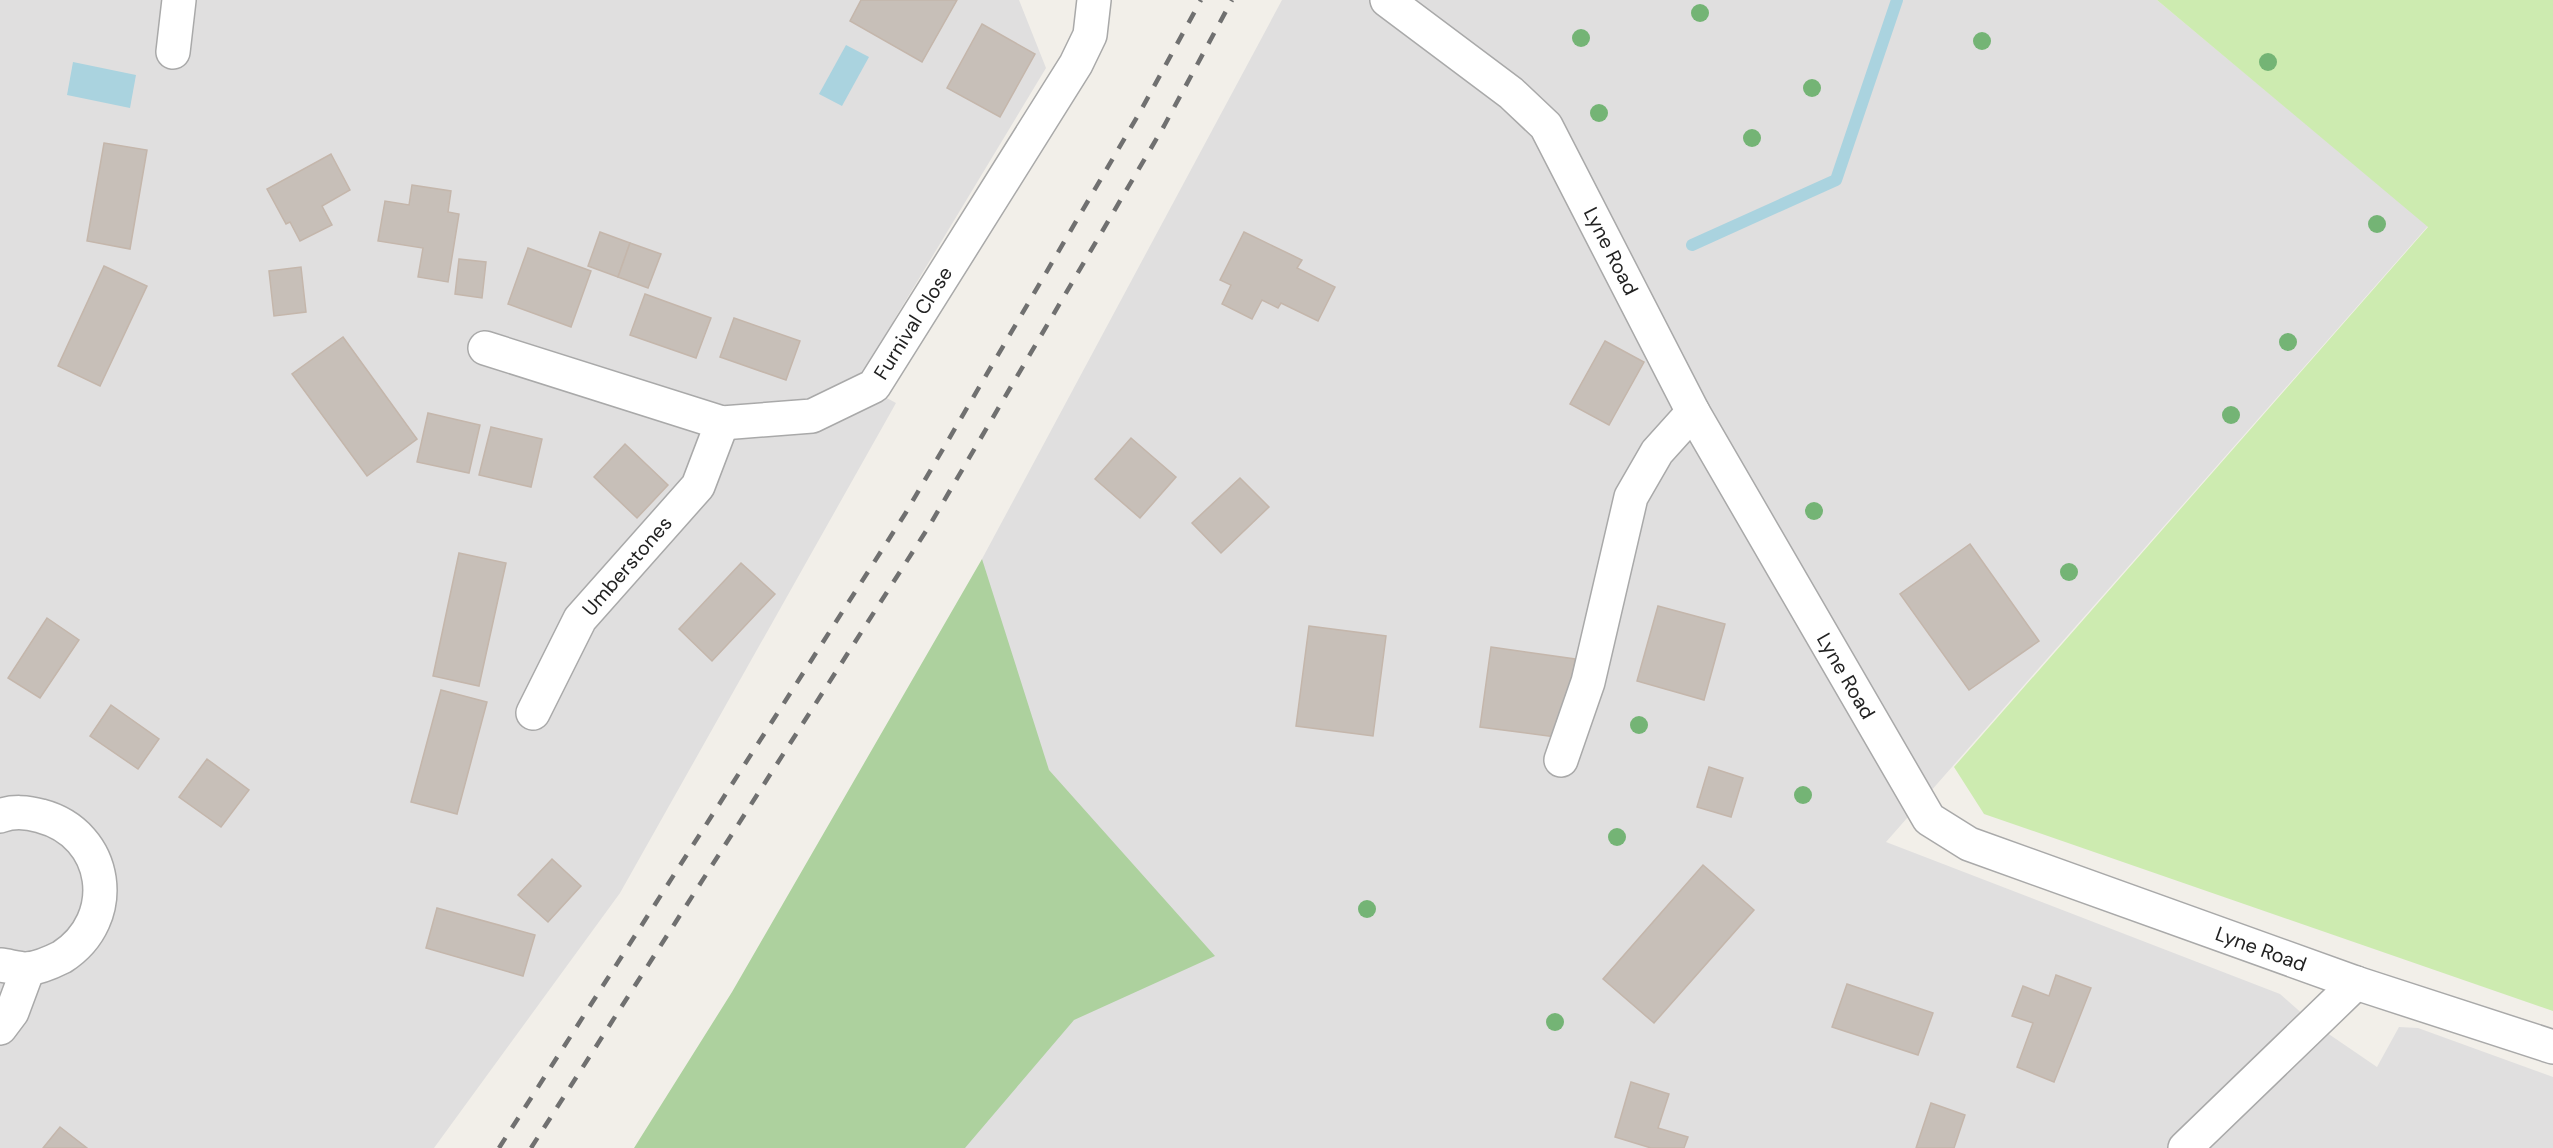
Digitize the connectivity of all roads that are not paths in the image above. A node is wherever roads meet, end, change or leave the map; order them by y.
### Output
1 (179, 0) edge
2 (1094, 0) edge
3 (1388, 0) edge
4 (173, 52) dead end
5 (485, 348) dead end
6 (1693, 412) junction
7 (722, 423) junction
8 (533, 712) dead end
9 (1561, 760) dead end
10 (0, 816) edge
11 (14, 967) edge
12 (2356, 984) junction
13 (0, 1028) edge
14 (2553, 1047) edge
15 (2185, 1148) edge

1 - 4 street
2 - 7 street, Furnival Close
3 - 6 street, Lyne Road
5 - 7 street, Furnival Close
6 - 9 street
6 - 12 street, Lyne Road
7 - 8 street, Umberstones
10 - 11 street
11 - 13 street
12 - 14 street, Lyne Road
12 - 15 street

